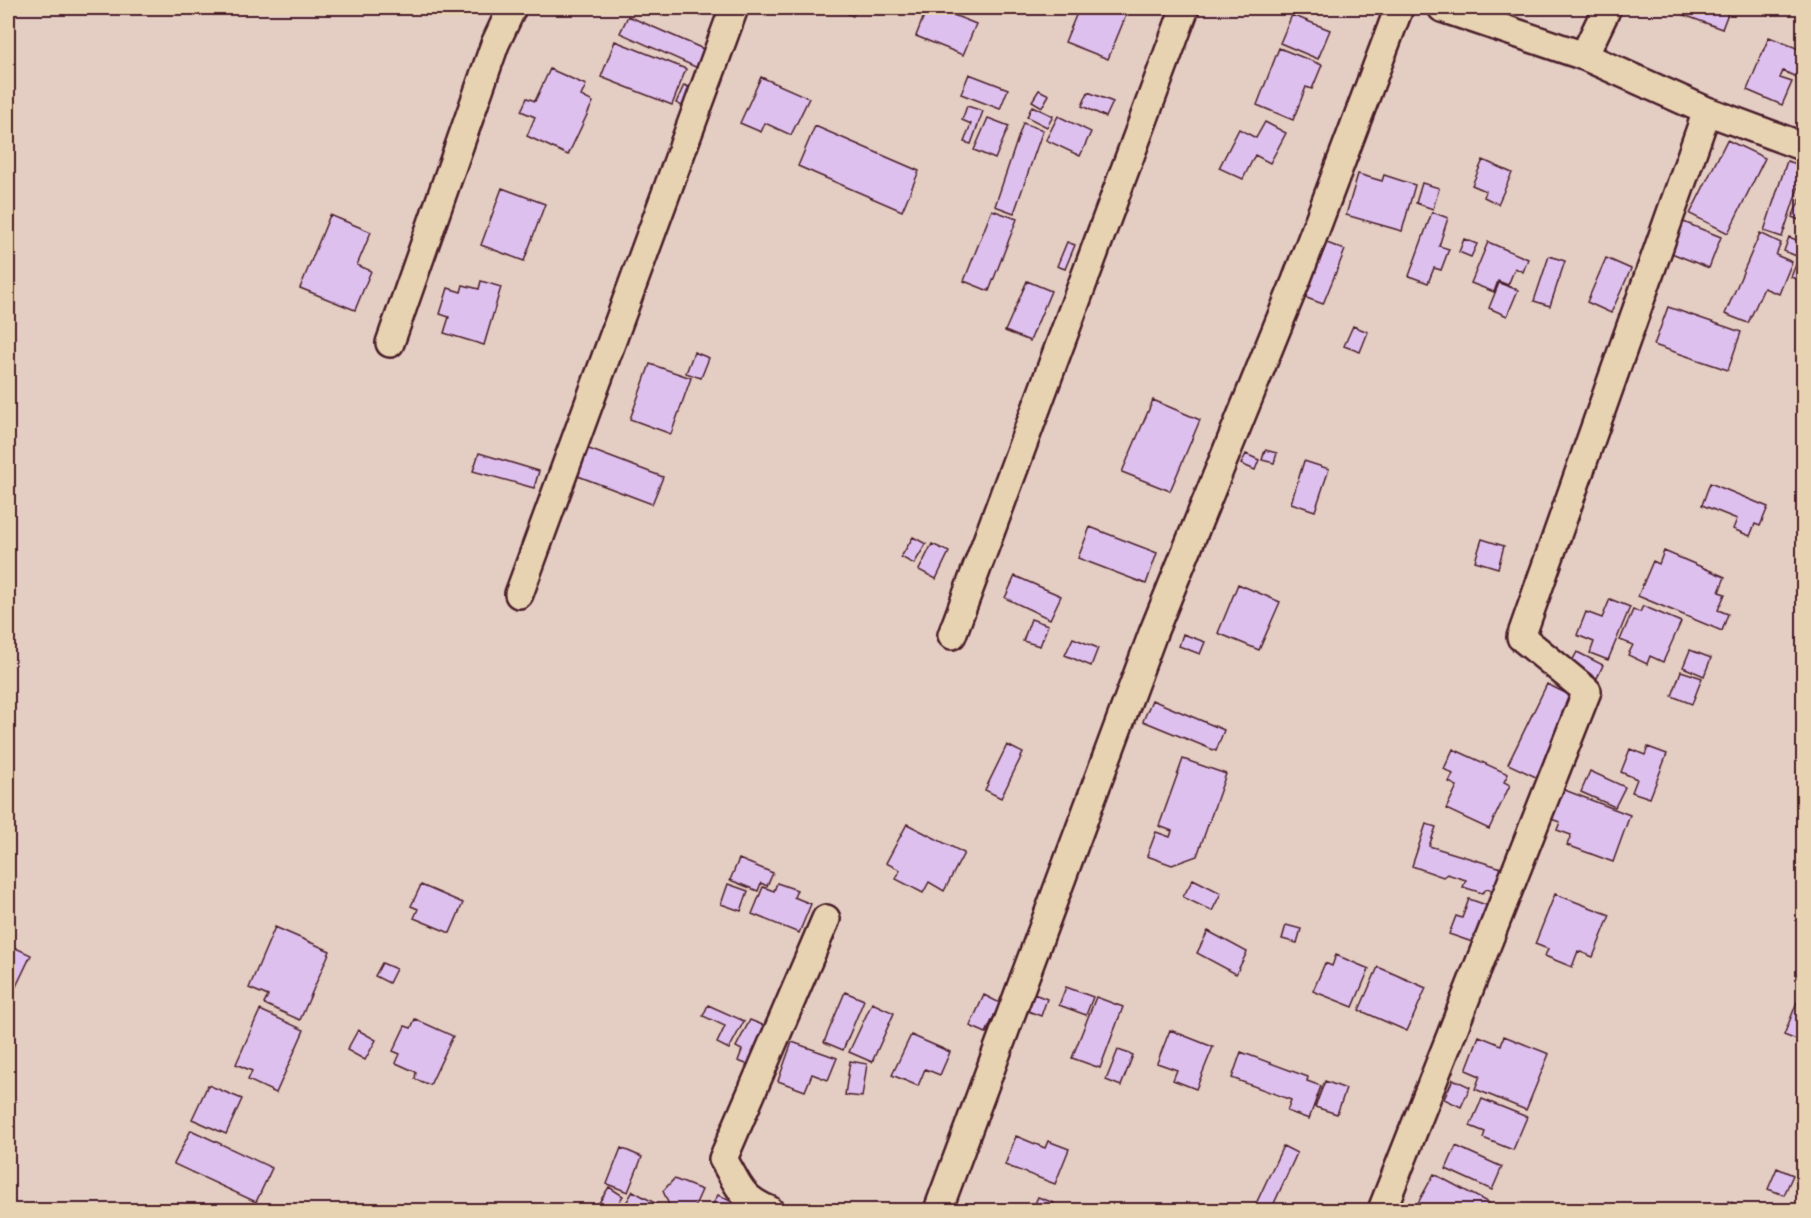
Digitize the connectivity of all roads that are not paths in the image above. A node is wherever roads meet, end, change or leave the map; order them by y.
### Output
1 (512, 8) edge
2 (734, 8) edge
3 (1185, 8) edge
4 (1399, 8) edge
5 (1442, 8) edge
6 (1607, 8) edge
7 (1584, 56) junction
8 (1707, 111) junction
9 (1803, 147) edge
10 (390, 344) dead end
11 (519, 594) dead end
12 (952, 635) dead end
13 (826, 919) dead end
14 (769, 1210) edge
15 (938, 1210) edge
16 (1382, 1210) edge

1 - 10 street
2 - 11 street
3 - 12 street
4 - 15 street
5 - 7 street
6 - 7 street
7 - 8 street
8 - 9 street
8 - 16 street
13 - 14 street

